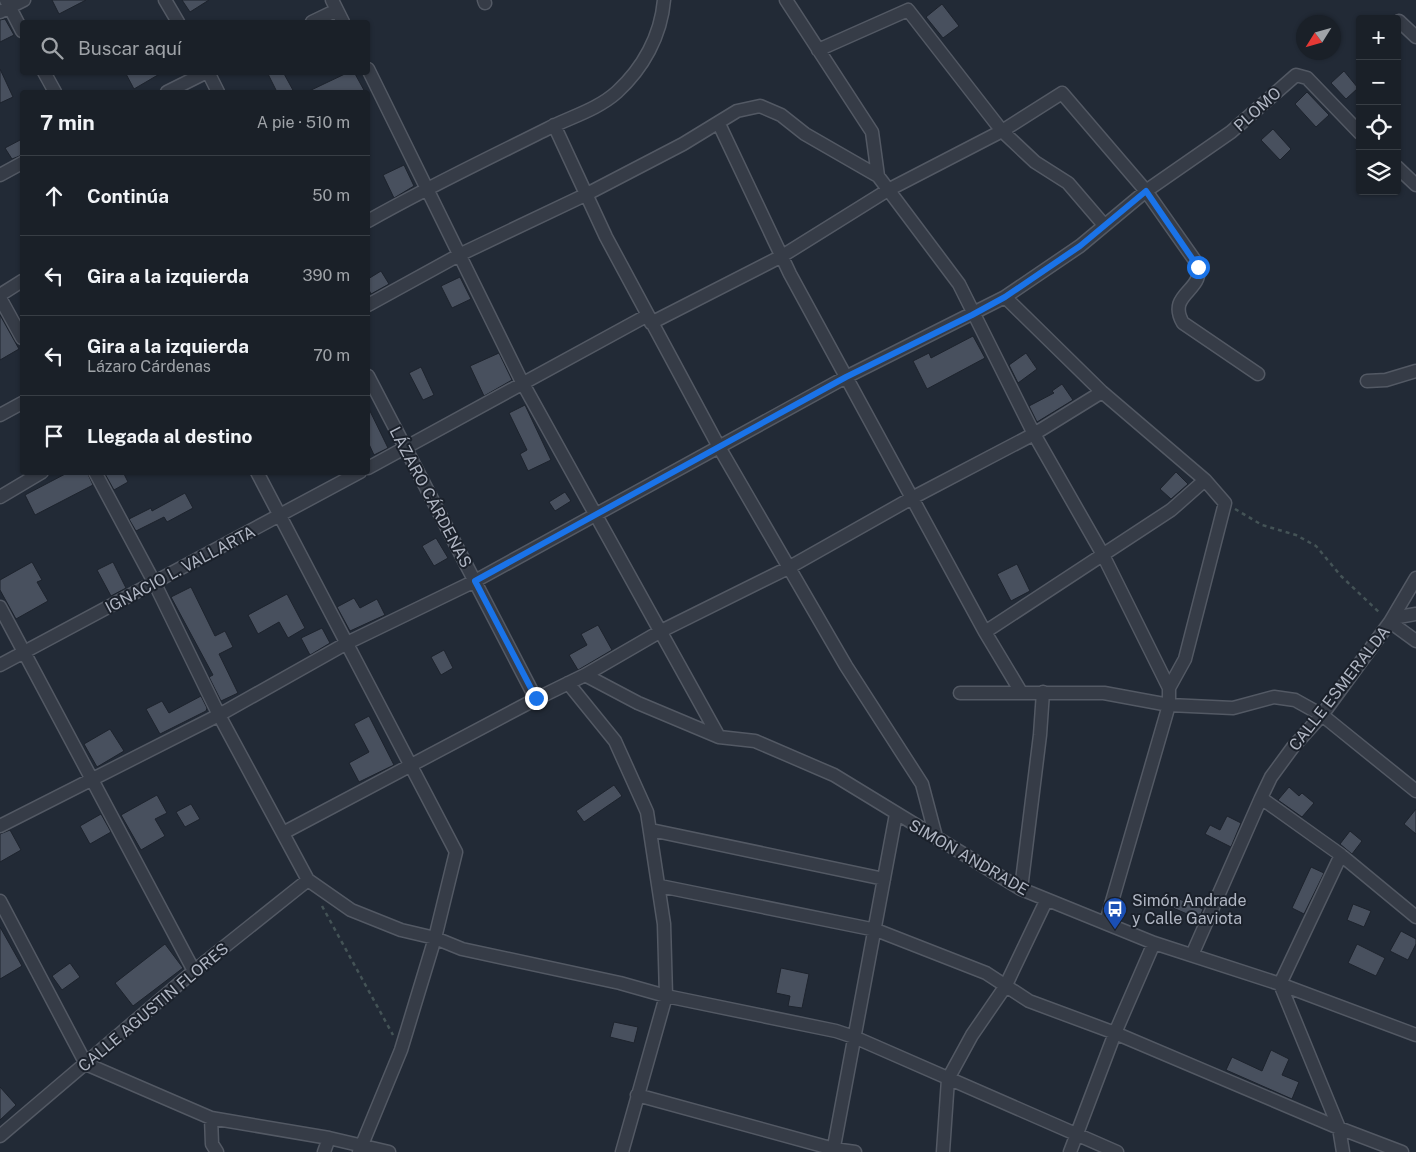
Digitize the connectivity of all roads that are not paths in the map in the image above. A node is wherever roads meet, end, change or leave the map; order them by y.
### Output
1 (24, 0) edge
2 (165, 0) edge
3 (664, 0) edge
4 (786, 0) edge
5 (334, 5) edge
6 (5, 6) edge
7 (177, 20) edge
8 (315, 20) edge
9 (342, 20) edge
10 (1401, 22) edge
11 (20, 28) edge
12 (1416, 37) edge
13 (818, 50) junction
14 (46, 75) edge
15 (201, 75) edge
16 (209, 75) edge
17 (369, 75) edge
18 (54, 90) edge
19 (171, 90) edge
20 (217, 90) edge
21 (373, 92) edge
22 (719, 124) junction
23 (554, 125) junction
24 (1356, 129) edge
25 (1002, 131) junction
26 (20, 164) edge
27 (1401, 171) edge
28 (0, 175) edge
29 (878, 176) junction
30 (1416, 185) edge
31 (427, 189) junction
32 (888, 190) junction
33 (1146, 191) junction
34 (585, 194) junction
35 (370, 220) edge
36 (1104, 225) junction
37 (459, 255) junction
38 (782, 256) junction
39 (20, 282) edge
40 (0, 296) edge
41 (1005, 297) junction
42 (370, 304) edge
43 (972, 315) junction
44 (650, 319) junction
45 (20, 334) edge
46 (1416, 371) edge
47 (1258, 374) dead end
48 (846, 377) junction
49 (370, 380) edge
50 (1367, 381) dead end
51 (522, 382) junction
52 (1102, 392) junction
53 (20, 404) edge
54 (0, 415) edge
55 (1034, 434) junction
56 (718, 447) junction
57 (405, 448) junction
58 (370, 467) edge
59 (37, 475) edge
60 (97, 475) edge
61 (259, 475) edge
62 (354, 475) edge
63 (1205, 480) junction
64 (0, 497) edge
65 (912, 498) junction
66 (280, 515) junction
67 (596, 515) junction
68 (1102, 554) junction
69 (788, 568) junction
70 (1416, 578) edge
71 (475, 581) junction
72 (154, 582) junction
73 (0, 607) edge
74 (1416, 614) edge
75 (1392, 620) junction
76 (661, 631) junction
77 (986, 632) junction
78 (1416, 641) edge
79 (347, 643) junction
80 (25, 652) junction
81 (0, 665) edge
82 (585, 676) junction
83 (568, 683) junction
84 (1169, 688) junction
85 (1020, 692) junction
86 (1043, 692) junction
87 (960, 693) dead end
88 (536, 698) junction
89 (1169, 705) junction
90 (219, 714) junction
91 (1322, 715) junction
92 (719, 737) junction
93 (412, 765) junction
94 (92, 779) junction
95 (1416, 790) edge
96 (1261, 798) junction
97 (896, 814) junction
98 (0, 826) edge
99 (651, 830) junction
100 (283, 833) junction
101 (936, 837) junction
102 (1341, 855) junction
103 (884, 879) junction
104 (308, 880) junction
105 (660, 886) junction
106 (1021, 888) junction
107 (0, 900) edge
108 (1046, 900) junction
109 (1416, 917) edge
110 (1106, 922) junction
111 (876, 930) junction
112 (435, 938) junction
113 (1154, 943) junction
114 (1192, 955) junction
115 (194, 970) junction
116 (1280, 984) junction
117 (1004, 987) junction
118 (666, 996) junction
119 (1115, 1033) junction
120 (1416, 1035) edge
121 (854, 1037) junction
122 (86, 1064) junction
123 (948, 1079) junction
124 (637, 1095) junction
125 (211, 1118) junction
126 (1339, 1128) junction
127 (1077, 1135) junction
128 (0, 1136) edge
129 (329, 1138) junction
130 (360, 1148) edge
131 (213, 1149) edge
132 (834, 1150) edge
133 (324, 1152) edge
134 (389, 1152) edge
135 (622, 1152) edge
136 (855, 1152) edge
137 (943, 1152) edge
138 (1070, 1152) edge
139 (1117, 1152) edge
140 (1343, 1152) edge
141 (1402, 1152) edge

1 - 6 street
2 - 7 street
3 - 23 street
4 - 13 street
5 - 8 street
5 - 9 street
6 - 11 street
10 - 12 street
13 - 25 street
13 - 29 street
14 - 18 street
15 - 19 street
16 - 20 street
17 - 21 street
21 - 31 street
22 - 29 street
22 - 34 street
22 - 38 street
23 - 31 street
23 - 34 street
24 - 33 street, PLOMO
25 - 32 street
25 - 33 street
25 - 36 street
26 - 28 street
27 - 30 street
29 - 32 street
31 - 35 street
31 - 37 street
32 - 38 street
32 - 43 street
33 - 36 street
33 - 47 street
34 - 37 street
34 - 44 street
36 - 41 street
37 - 42 street
37 - 51 street
38 - 44 street
38 - 48 street
39 - 40 street
40 - 45 street
41 - 43 street
41 - 52 street
43 - 48 street
43 - 55 street
44 - 51 street
44 - 56 street
46 - 50 street
48 - 56 street
48 - 65 street
49 - 57 street, LÁZARO CÁRDENAS
51 - 57 street
51 - 67 street
52 - 55 street
52 - 63 street
53 - 54 street
55 - 65 street
55 - 68 street
56 - 67 street
56 - 69 street
57 - 58 street
57 - 71 street, LÁZARO CÁRDENAS
59 - 64 street
60 - 72 street
61 - 66 street
62 - 66 street, IGNACIO L. VALLARTA
63 - 68 street
63 - 84 street
65 - 69 street
65 - 77 street
66 - 72 street, IGNACIO L. VALLARTA
66 - 79 street
67 - 71 street
67 - 76 street
68 - 77 street
68 - 84 street
69 - 76 street
69 - 101 street
70 - 75 street, CALLE ESMERALDA
71 - 79 street
71 - 88 street, LÁZARO CÁRDENAS
72 - 80 street, IGNACIO L. VALLARTA
72 - 90 street
73 - 80 street
74 - 75 street
75 - 78 street
75 - 91 street, CALLE ESMERALDA
76 - 82 street
76 - 92 street
77 - 85 street
79 - 90 street
79 - 93 street
80 - 81 street, IGNACIO L. VALLARTA
80 - 94 street
82 - 83 street
82 - 92 street, SIMON ANDRADE
83 - 88 street
83 - 99 street
84 - 89 street
85 - 86 street
85 - 87 street
86 - 89 street
86 - 106 street
88 - 93 street
89 - 91 street
89 - 110 street
90 - 94 street
90 - 100 street
91 - 95 street
91 - 96 street, CALLE ESMERALDA
92 - 97 street, SIMON ANDRADE
93 - 100 street
93 - 112 street
94 - 98 street
94 - 115 street
96 - 102 street
96 - 114 street, CALLE ESMERALDA
97 - 101 street, SIMON ANDRADE
97 - 103 street
99 - 103 street
99 - 105 street
100 - 104 street
101 - 106 street, SIMON ANDRADE
102 - 109 street
102 - 116 street
103 - 111 street
104 - 112 street
104 - 115 street, CALLE AGUSTIN FLORES
105 - 111 street
105 - 118 street
106 - 108 street, SIMON ANDRADE
107 - 122 street
108 - 110 street, SIMON ANDRADE
108 - 117 street
110 - 113 street, SIMON ANDRADE
111 - 117 street
111 - 121 street
112 - 118 street
112 - 130 street
113 - 114 street, SIMON ANDRADE
113 - 119 street
114 - 116 street, SIMON ANDRADE
115 - 122 street, CALLE AGUSTIN FLORES
116 - 120 street, SIMON ANDRADE
116 - 126 street
117 - 119 street
117 - 123 street
118 - 121 street
118 - 124 street
119 - 126 street
119 - 127 street
121 - 123 street
121 - 132 street
122 - 125 street
122 - 128 street, CALLE AGUSTIN FLORES
123 - 127 street
123 - 137 street
124 - 132 street
124 - 135 street
125 - 129 street
125 - 131 street
126 - 140 street
126 - 141 street
127 - 138 street
127 - 139 street
129 - 130 street
129 - 133 street
130 - 134 street
132 - 136 street

